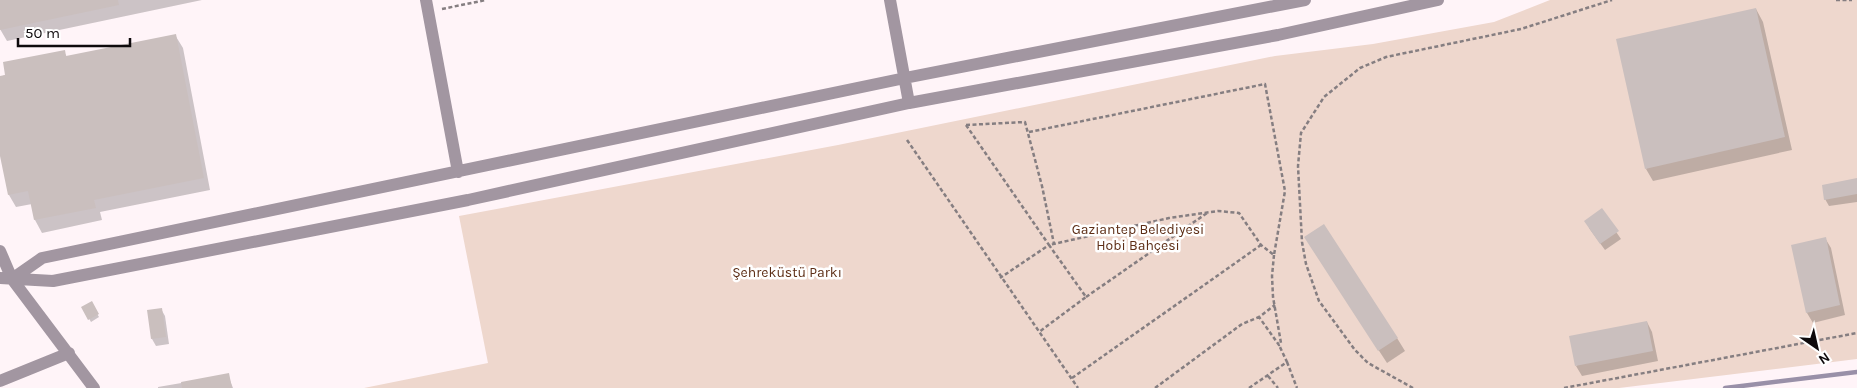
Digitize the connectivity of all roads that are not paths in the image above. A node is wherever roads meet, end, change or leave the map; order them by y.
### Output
1 (890, 0) edge
2 (1305, 0) edge
3 (1438, 0) edge
4 (427, 6) edge
5 (905, 78) junction
6 (909, 103) junction
7 (458, 172) junction
8 (0, 252) edge
9 (6, 278) edge
10 (69, 353) junction
11 (0, 381) edge
12 (94, 388) edge

1 - 5 street
2 - 5 street
3 - 6 street
4 - 7 street
5 - 6 street
5 - 7 street
6 - 9 street
7 - 9 street
8 - 9 street
9 - 10 street
10 - 11 street
10 - 12 street

